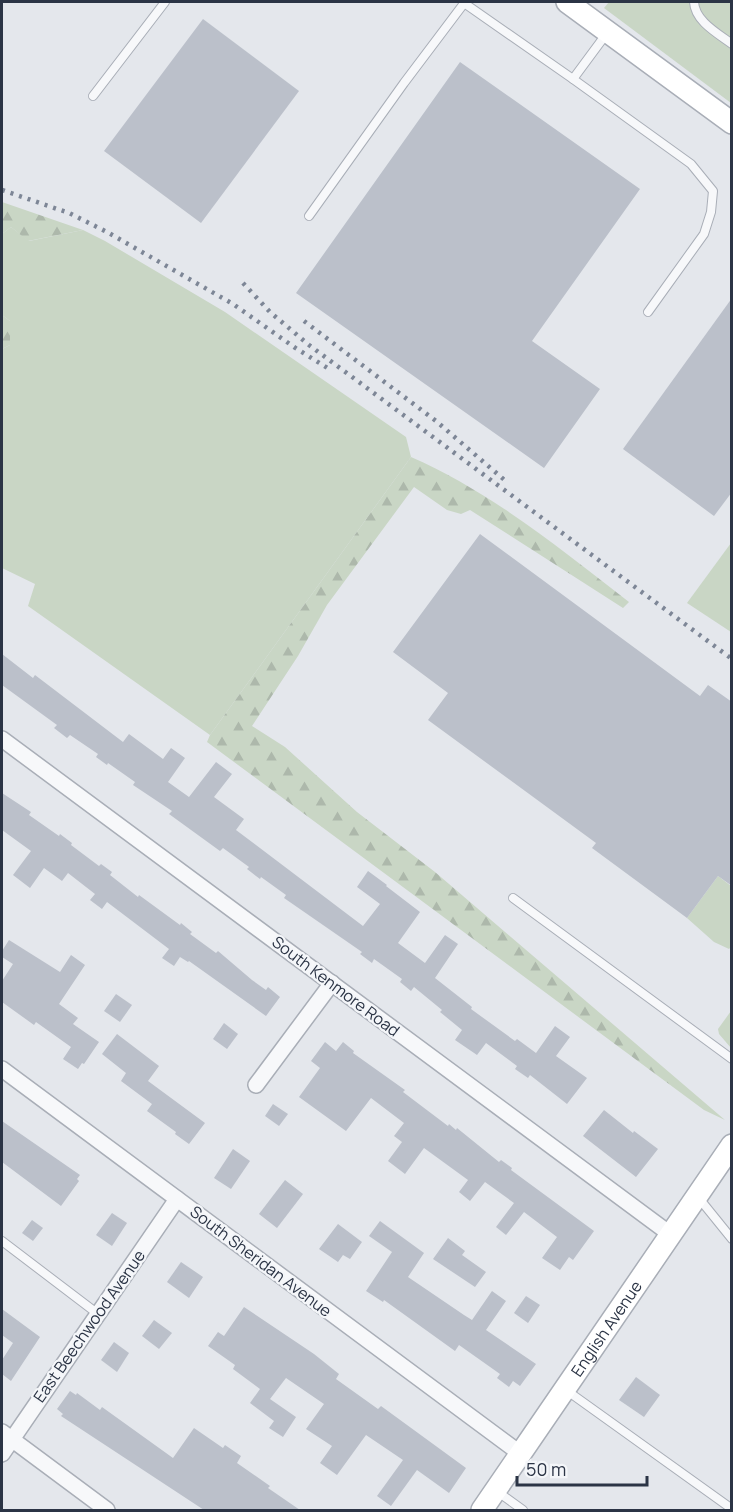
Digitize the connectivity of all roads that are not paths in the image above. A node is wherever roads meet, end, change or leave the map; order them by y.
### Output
1 (165, 2) edge
2 (465, 2) edge
3 (694, 2) edge
4 (577, 6) edge
5 (608, 32) junction
6 (732, 44) edge
7 (573, 79) junction
8 (93, 96) dead end
9 (732, 123) edge
10 (309, 216) dead end
11 (648, 312) dead end
12 (2, 739) edge
13 (513, 898) dead end
14 (332, 983) junction
15 (732, 1059) edge
16 (2, 1069) edge
17 (256, 1085) dead end
18 (732, 1145) edge
19 (697, 1195) junction
20 (177, 1199) junction
21 (670, 1234) junction
22 (732, 1239) edge
23 (2, 1241) edge
24 (98, 1314) junction
25 (565, 1389) junction
26 (6, 1436) edge
27 (2, 1454) edge
28 (521, 1454) junction
29 (496, 1490) junction
30 (732, 1509) edge
31 (107, 1510) edge
32 (482, 1510) edge
33 (523, 1510) edge

1 - 8 lane
2 - 7 lane
2 - 10 lane
3 - 6 lane
4 - 5 street
5 - 7 lane
5 - 9 street
7 - 11 lane
12 - 14 street, South Kenmore Road
13 - 15 lane
14 - 17 street
14 - 21 street, South Kenmore Road
16 - 20 street, South Sheridan Avenue
18 - 19 street, English Avenue
19 - 21 street, English Avenue
19 - 22 lane
20 - 24 street, East Beechwood Avenue
20 - 28 street, South Sheridan Avenue
21 - 25 street, English Avenue
23 - 24 lane
24 - 26 street, East Beechwood Avenue
25 - 28 street, English Avenue
25 - 30 lane
26 - 27 street, East Beechwood Avenue
26 - 31 street
28 - 29 street, English Avenue
29 - 32 street, English Avenue
29 - 33 lane

